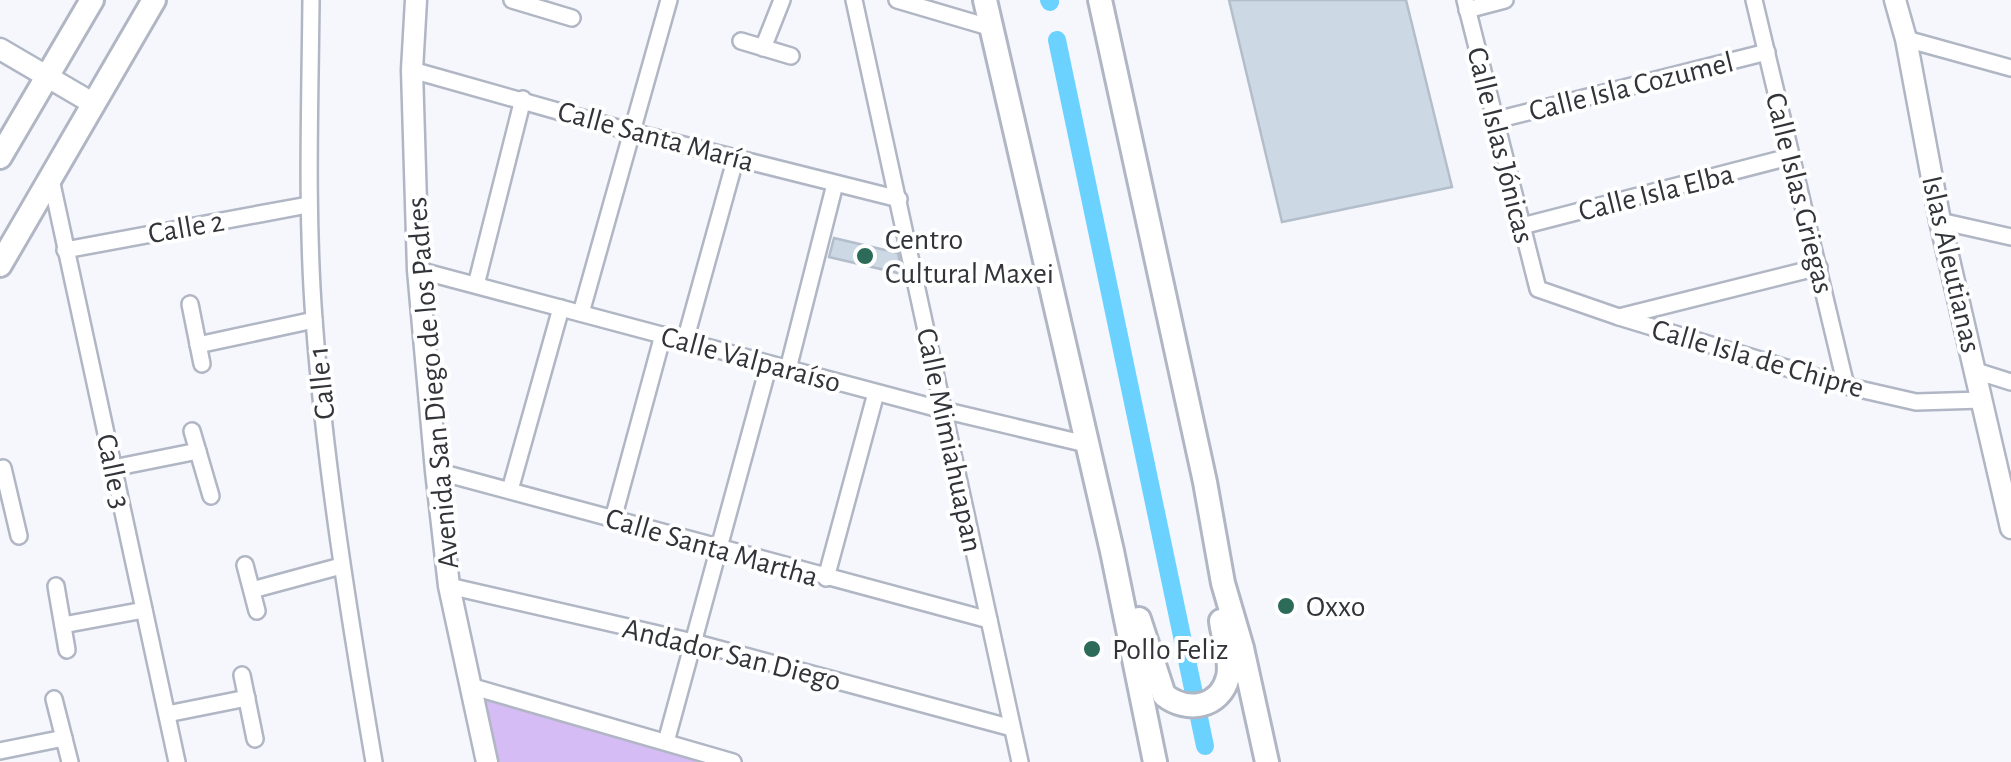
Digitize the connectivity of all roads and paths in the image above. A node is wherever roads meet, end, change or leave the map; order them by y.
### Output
1 (92, 0) edge
2 (154, 0) edge
3 (312, 0) edge
4 (416, 0) edge
5 (512, 0) edge
6 (670, 0) edge
7 (782, 0) edge
8 (854, 0) edge
9 (897, 0) edge
10 (985, 0) edge
11 (1100, 0) edge
12 (1505, 0) edge
13 (1754, 0) edge
14 (1896, 0) edge
15 (547, 5) edge
16 (1466, 5) edge
17 (572, 18) dead end
18 (992, 28) junction
19 (1906, 39) junction
20 (740, 41) dead end
21 (763, 48) junction
22 (0, 49) edge
23 (1766, 52) junction
24 (790, 56) dead end
25 (2011, 68) edge
26 (412, 70) junction
27 (47, 76) junction
28 (523, 99) junction
29 (94, 104) junction
30 (1496, 120) junction
31 (632, 132) junction
32 (0, 157) edge
33 (736, 158) junction
34 (1790, 158) junction
35 (51, 180) junction
36 (835, 184) junction
37 (899, 200) junction
38 (308, 205) junction
39 (1940, 222) junction
40 (1522, 226) junction
41 (2011, 237) edge
42 (65, 250) junction
43 (0, 265) edge
44 (1819, 267) junction
45 (418, 270) junction
46 (476, 285) junction
47 (1538, 289) joint
48 (190, 304) dead end
49 (561, 308) junction
50 (581, 313) junction
51 (1619, 317) junction
52 (314, 320) junction
53 (663, 335) junction
54 (685, 341) junction
55 (198, 345) junction
56 (202, 364) dead end
57 (769, 364) junction
58 (788, 369) junction
59 (1976, 372) junction
60 (2011, 382) edge
61 (1846, 386) junction
62 (876, 392) junction
63 (1982, 400) junction
64 (943, 410) junction
65 (192, 431) dead end
66 (1086, 444) junction
67 (198, 452) junction
68 (3, 468) dead end
69 (113, 468) junction
70 (436, 472) junction
71 (510, 490) junction
72 (4, 492) edge
73 (211, 496) dead end
74 (613, 519) junction
75 (2011, 528) edge
76 (19, 536) dead end
77 (718, 550) junction
78 (1112, 551) junction
79 (245, 565) dead end
80 (342, 566) junction
81 (826, 578) junction
82 (1222, 582) junction
83 (56, 586) dead end
84 (450, 586) junction
85 (252, 590) junction
86 (144, 610) junction
87 (257, 611) dead end
88 (989, 620) junction
89 (63, 624) junction
90 (693, 642) junction
91 (67, 650) dead end
92 (242, 675) dead end
93 (470, 686) junction
94 (247, 698) junction
95 (54, 700) dead end
96 (167, 714) junction
97 (1012, 728) junction
98 (64, 738) junction
99 (255, 739) dead end
100 (666, 742) junction
101 (0, 751) edge
102 (70, 762) edge
103 (177, 762) edge
104 (374, 762) edge
105 (487, 762) edge
106 (734, 762) edge
107 (1020, 762) edge
108 (1155, 762) edge
109 (1267, 762) edge

1 - 27 main road
2 - 29 main road
3 - 38 street, Calle 1
4 - 26 street, Avenida San Diego de los Padres
5 - 15 street
6 - 31 street
7 - 21 street
8 - 37 street, Calle Mimiahuapan
9 - 18 street
10 - 18 main road
11 - 82 main road
12 - 16 street
13 - 23 street, Calle Islas Griegas
14 - 19 street, Islas Aleutianas
15 - 17 street
16 - 30 street, Calle Islas Jónicas
18 - 66 main road
19 - 25 street
19 - 39 street, Islas Aleutianas
20 - 21 street
21 - 24 street
22 - 27 street
23 - 30 street, Calle Isla Cozumel
23 - 34 street, Calle Islas Griegas
26 - 28 street, Calle Santa María
26 - 45 street, Avenida San Diego de los Padres
27 - 29 street
27 - 32 main road
28 - 31 street, Calle Santa María
28 - 46 street
29 - 35 main road
30 - 40 street, Calle Islas Jónicas
31 - 33 street, Calle Santa María
31 - 50 street
33 - 36 street, Calle Santa María
33 - 54 street
34 - 40 street, Calle Isla Elba
34 - 44 street, Calle Islas Griegas
35 - 42 street, Calle 3
35 - 43 main road
36 - 37 street, Calle Santa María
36 - 58 street
37 - 64 street, Calle Mimiahuapan
38 - 42 street, Calle 2
38 - 52 street, Calle 1
39 - 41 street
39 - 59 street, Islas Aleutianas
40 - 47 street, Calle Islas Jónicas
42 - 69 street, Calle 3
44 - 51 street
44 - 61 street, Calle Islas Griegas
45 - 46 street, Calle Valparaíso
45 - 70 street, Avenida San Diego de los Padres
46 - 49 street, Calle Valparaíso
47 - 51 street, Calle Isla de Chipre
48 - 55 street
49 - 50 street, Calle Valparaíso
49 - 71 street
50 - 53 street, Calle Valparaíso
51 - 61 street, Calle Isla de Chipre
52 - 55 street
52 - 80 street, Calle 1
53 - 54 street, Calle Valparaíso
53 - 74 street
54 - 57 street, Calle Valparaíso
55 - 56 street
57 - 58 street, Calle Valparaíso
57 - 77 street
58 - 62 street, Calle Valparaíso
59 - 60 street
59 - 63 street, Islas Aleutianas
61 - 63 street, Calle Isla de Chipre
62 - 64 street, Calle Valparaíso
62 - 81 street
63 - 75 street, Islas Aleutianas
64 - 66 street, Calle Valparaíso
64 - 88 street, Calle Mimiahuapan
65 - 67 street
66 - 78 main road
67 - 69 street
67 - 73 street
68 - 72 street
69 - 86 street, Calle 3
70 - 71 street, Calle Santa Martha
70 - 84 street, Avenida San Diego de los Padres
71 - 74 street, Calle Santa Martha
72 - 76 street
74 - 77 street, Calle Santa Martha
77 - 81 street, Calle Santa Martha
77 - 90 street
78 - 82 main road
78 - 108 main road
79 - 85 street
80 - 85 street
80 - 104 street, Calle 1
81 - 88 street, Calle Santa Martha
82 - 109 main road
83 - 89 street
84 - 90 street, Andador San Diego
84 - 93 street, Avenida San Diego de los Padres
85 - 87 street
86 - 89 street
86 - 96 street, Calle 3
88 - 97 street, Calle Mimiahuapan
89 - 91 street
90 - 97 street, Andador San Diego
90 - 100 street
92 - 94 street
93 - 100 street
93 - 105 street, Avenida San Diego de los Padres
94 - 96 street
94 - 99 street
95 - 98 street
96 - 103 street, Calle 3
97 - 107 street, Calle Mimiahuapan
98 - 101 street
98 - 102 street
100 - 106 street

